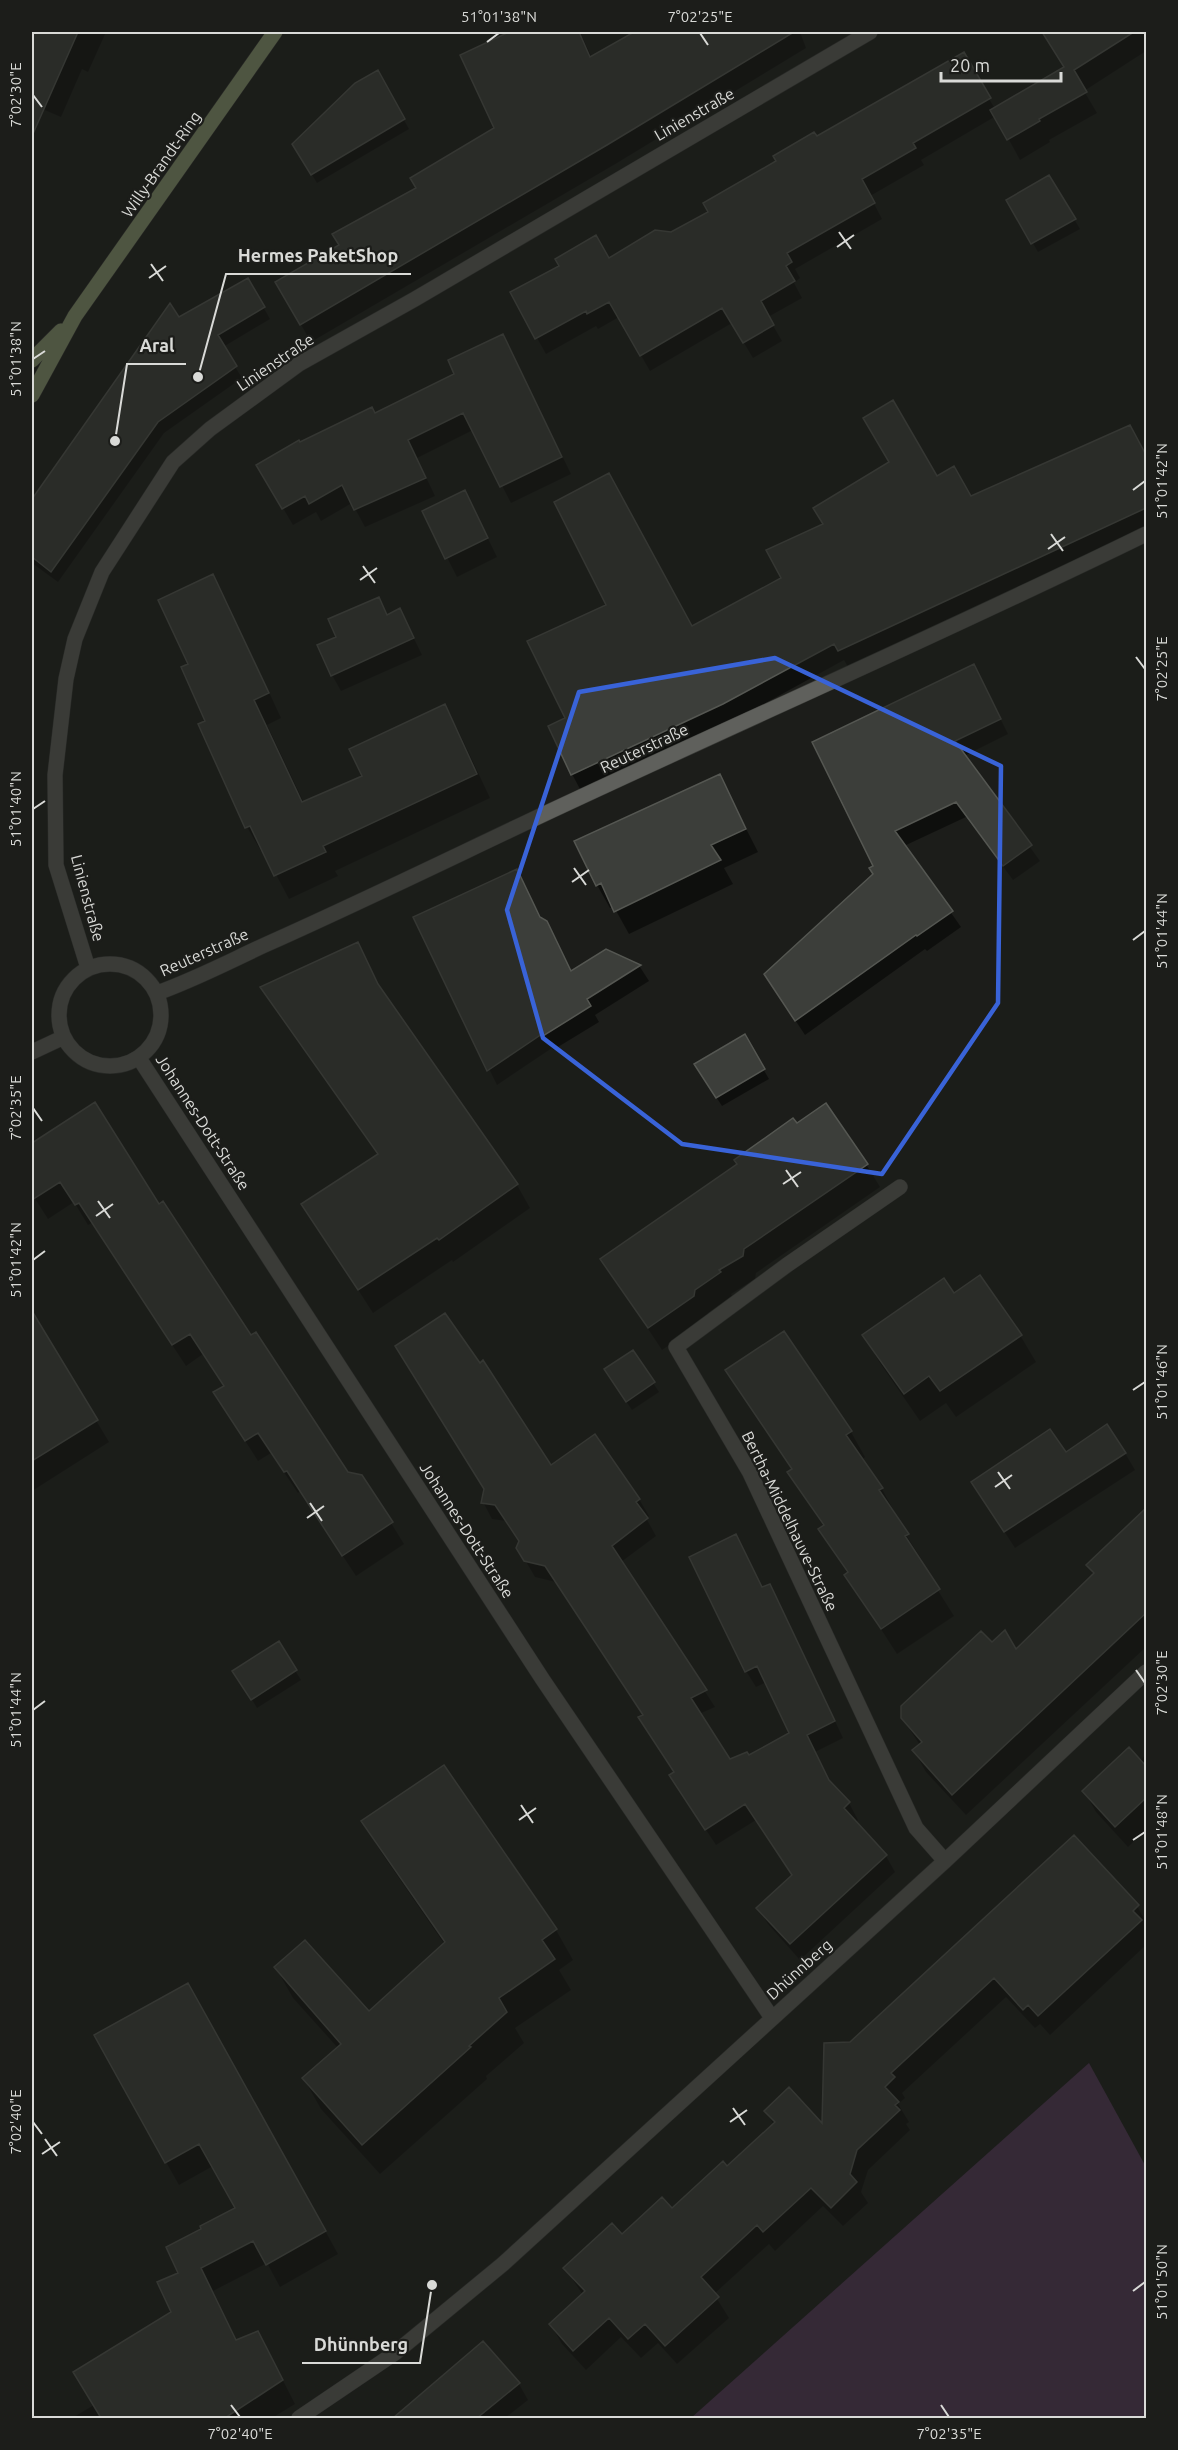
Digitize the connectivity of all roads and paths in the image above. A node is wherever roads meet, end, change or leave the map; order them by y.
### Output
1 (275, 32) edge
2 (870, 32) edge
3 (75, 316) junction
4 (32, 360) edge
5 (32, 395) edge
6 (1146, 534) edge
7 (88, 968) junction
8 (157, 993) junction
9 (64, 1037) junction
10 (32, 1052) edge
11 (139, 1058) junction
12 (900, 1187) dead end
13 (1146, 1672) edge
14 (945, 1861) junction
15 (772, 2018) junction
16 (299, 2418) edge

1 - 3 main road, Willy-Brandt-Ring
2 - 7 street, Linienstraße
3 - 4 main road, Willy-Brandt-Ring
3 - 5 main road, Willy-Brandt-Ring
6 - 8 street, Reuterstraße
7 - 8 street, Reuterstraße
7 - 9 street
8 - 11 street, Reuterstraße
9 - 10 street
9 - 11 street
11 - 15 street, Johannes-Dott-Straße
12 - 14 street, Bertha-Middelhauve-Straße
13 - 14 street, Dhünnberg
14 - 15 street, Dhünnberg
15 - 16 street, Dhünnberg

